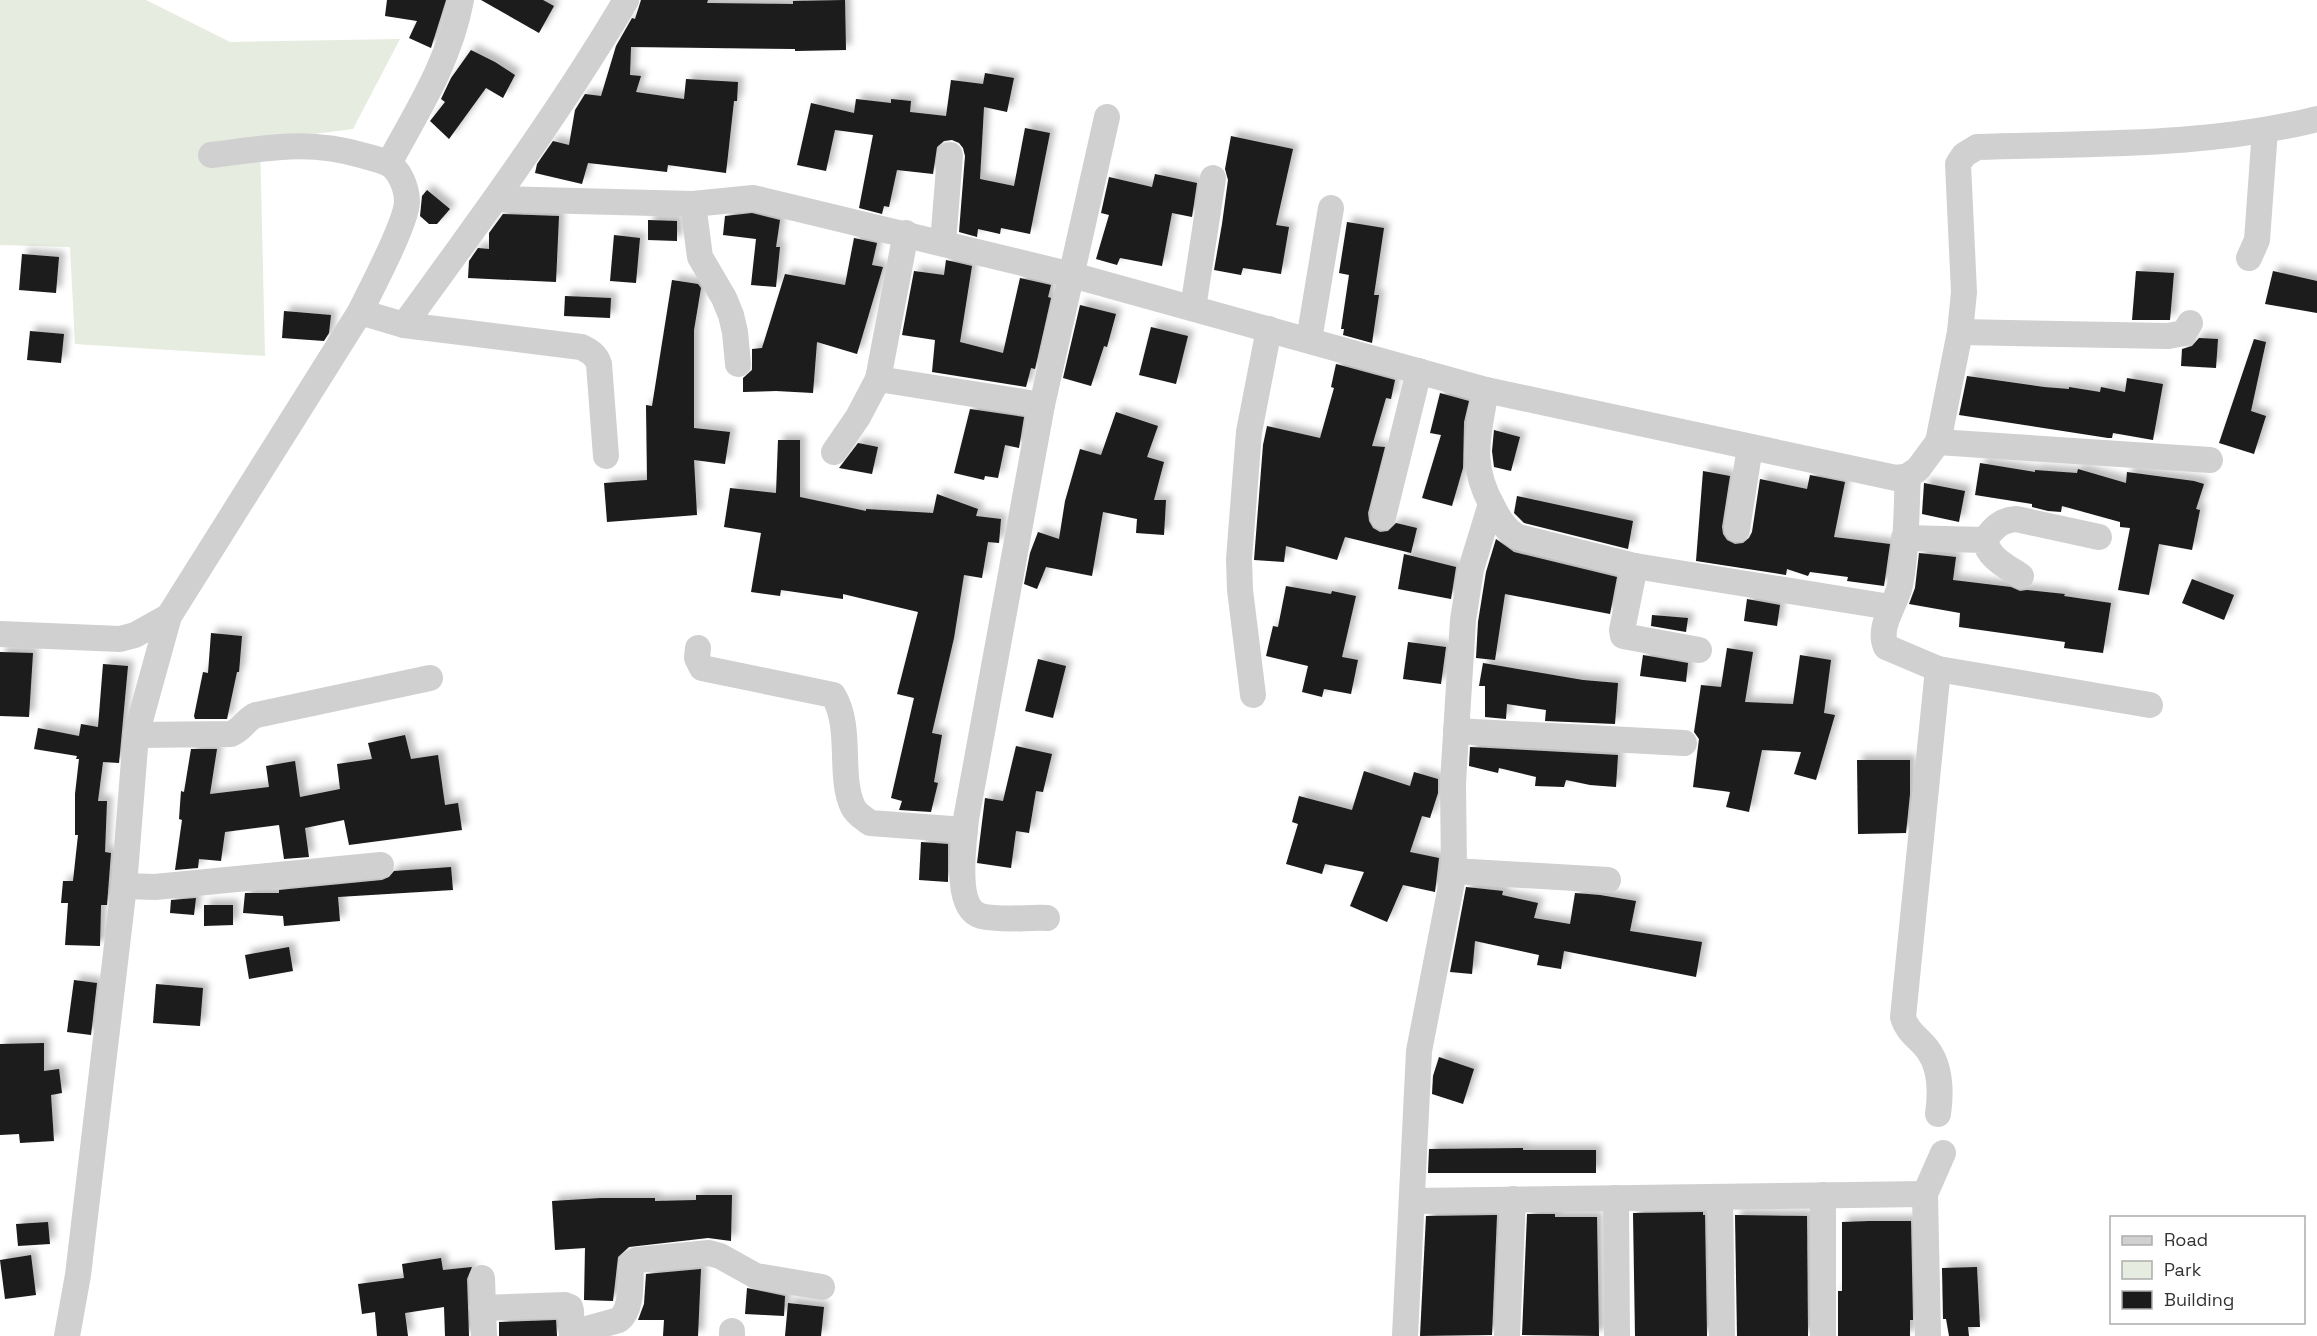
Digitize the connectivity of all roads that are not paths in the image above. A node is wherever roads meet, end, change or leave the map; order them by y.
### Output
1 (461, 0) edge
2 (626, 0) edge
3 (1107, 117) dead end
4 (2317, 119) edge
5 (2265, 130) junction
6 (211, 155) dead end
7 (950, 155) dead end
8 (389, 163) junction
9 (1213, 178) dead end
10 (496, 199) junction
11 (693, 204) junction
12 (1331, 208) dead end
13 (906, 233) junction
14 (943, 243) junction
15 (2249, 258) dead end
16 (1072, 275) junction
17 (1193, 308) junction
18 (380, 318) junction
19 (2190, 323) dead end
20 (1269, 329) junction
21 (1960, 332) junction
22 (1309, 340) junction
23 (738, 364) dead end
24 (1419, 371) junction
25 (878, 379) junction
26 (1486, 390) junction
27 (1042, 405) junction
28 (1938, 442) junction
29 (1750, 447) junction
30 (834, 452) dead end
31 (606, 456) dead end
32 (2210, 460) dead end
33 (1908, 476) junction
34 (1491, 504) junction
35 (1383, 517) dead end
36 (1737, 529) dead end
37 (2099, 537) dead end
38 (1904, 538) junction
39 (1985, 540) junction
40 (1635, 566) junction
41 (2020, 576) dead end
42 (1890, 607) junction
43 (169, 616) junction
44 (0, 634) edge
45 (698, 648) dead end
46 (1699, 650) dead end
47 (1938, 669) junction
48 (430, 678) dead end
49 (1253, 695) dead end
50 (2150, 705) dead end
51 (1456, 731) junction
52 (146, 734) junction
53 (1684, 743) dead end
54 (965, 830) junction
55 (381, 865) dead end
56 (1454, 871) junction
57 (1608, 880) dead end
58 (138, 887) junction
59 (1047, 918) dead end
60 (1938, 1114) dead end
61 (1943, 1153) dead end
62 (1925, 1194) junction
63 (1824, 1195) junction
64 (1720, 1197) junction
65 (1616, 1198) junction
66 (1513, 1199) junction
67 (1413, 1201) junction
68 (482, 1278) dead end
69 (822, 1287) dead end
70 (482, 1308) junction
71 (572, 1334) edge
72 (67, 1336) edge
73 (484, 1336) edge
74 (1405, 1336) edge
75 (1507, 1336) edge
76 (1617, 1336) edge
77 (1722, 1336) edge
78 (1824, 1336) edge
79 (1928, 1336) edge

1 - 8 street
2 - 10 street
3 - 16 street
4 - 5 street
5 - 15 street
5 - 21 street
6 - 8 street
7 - 14 street
8 - 18 street
9 - 17 street
10 - 11 street
10 - 18 street
11 - 13 street
11 - 23 street
12 - 22 street
13 - 14 street
13 - 25 street
14 - 16 street
16 - 17 street
16 - 27 street
17 - 20 street
18 - 31 street
18 - 43 street
19 - 21 street
20 - 22 street
20 - 49 street
21 - 28 street
22 - 24 street
24 - 26 street
24 - 35 street
25 - 27 street
25 - 30 street
26 - 29 street
26 - 34 street
27 - 54 street
28 - 32 street
28 - 33 street
29 - 33 street
29 - 36 street
33 - 38 street
34 - 40 street
34 - 51 street
37 - 39 street
38 - 39 street
38 - 42 street
39 - 41 street
40 - 42 street
40 - 46 street
42 - 47 street
43 - 44 street
43 - 52 street
45 - 54 street
47 - 50 street
47 - 60 street
48 - 52 street
51 - 53 street
51 - 56 street
52 - 58 street
54 - 59 street
55 - 58 street
56 - 57 street
56 - 67 street
58 - 72 street
61 - 62 street
62 - 63 street
62 - 79 street
63 - 64 street
63 - 78 street
64 - 65 street
64 - 77 street
65 - 66 street
65 - 76 street
66 - 67 street
66 - 75 street
67 - 74 street
68 - 70 street
69 - 71 street
70 - 71 street
70 - 73 street

